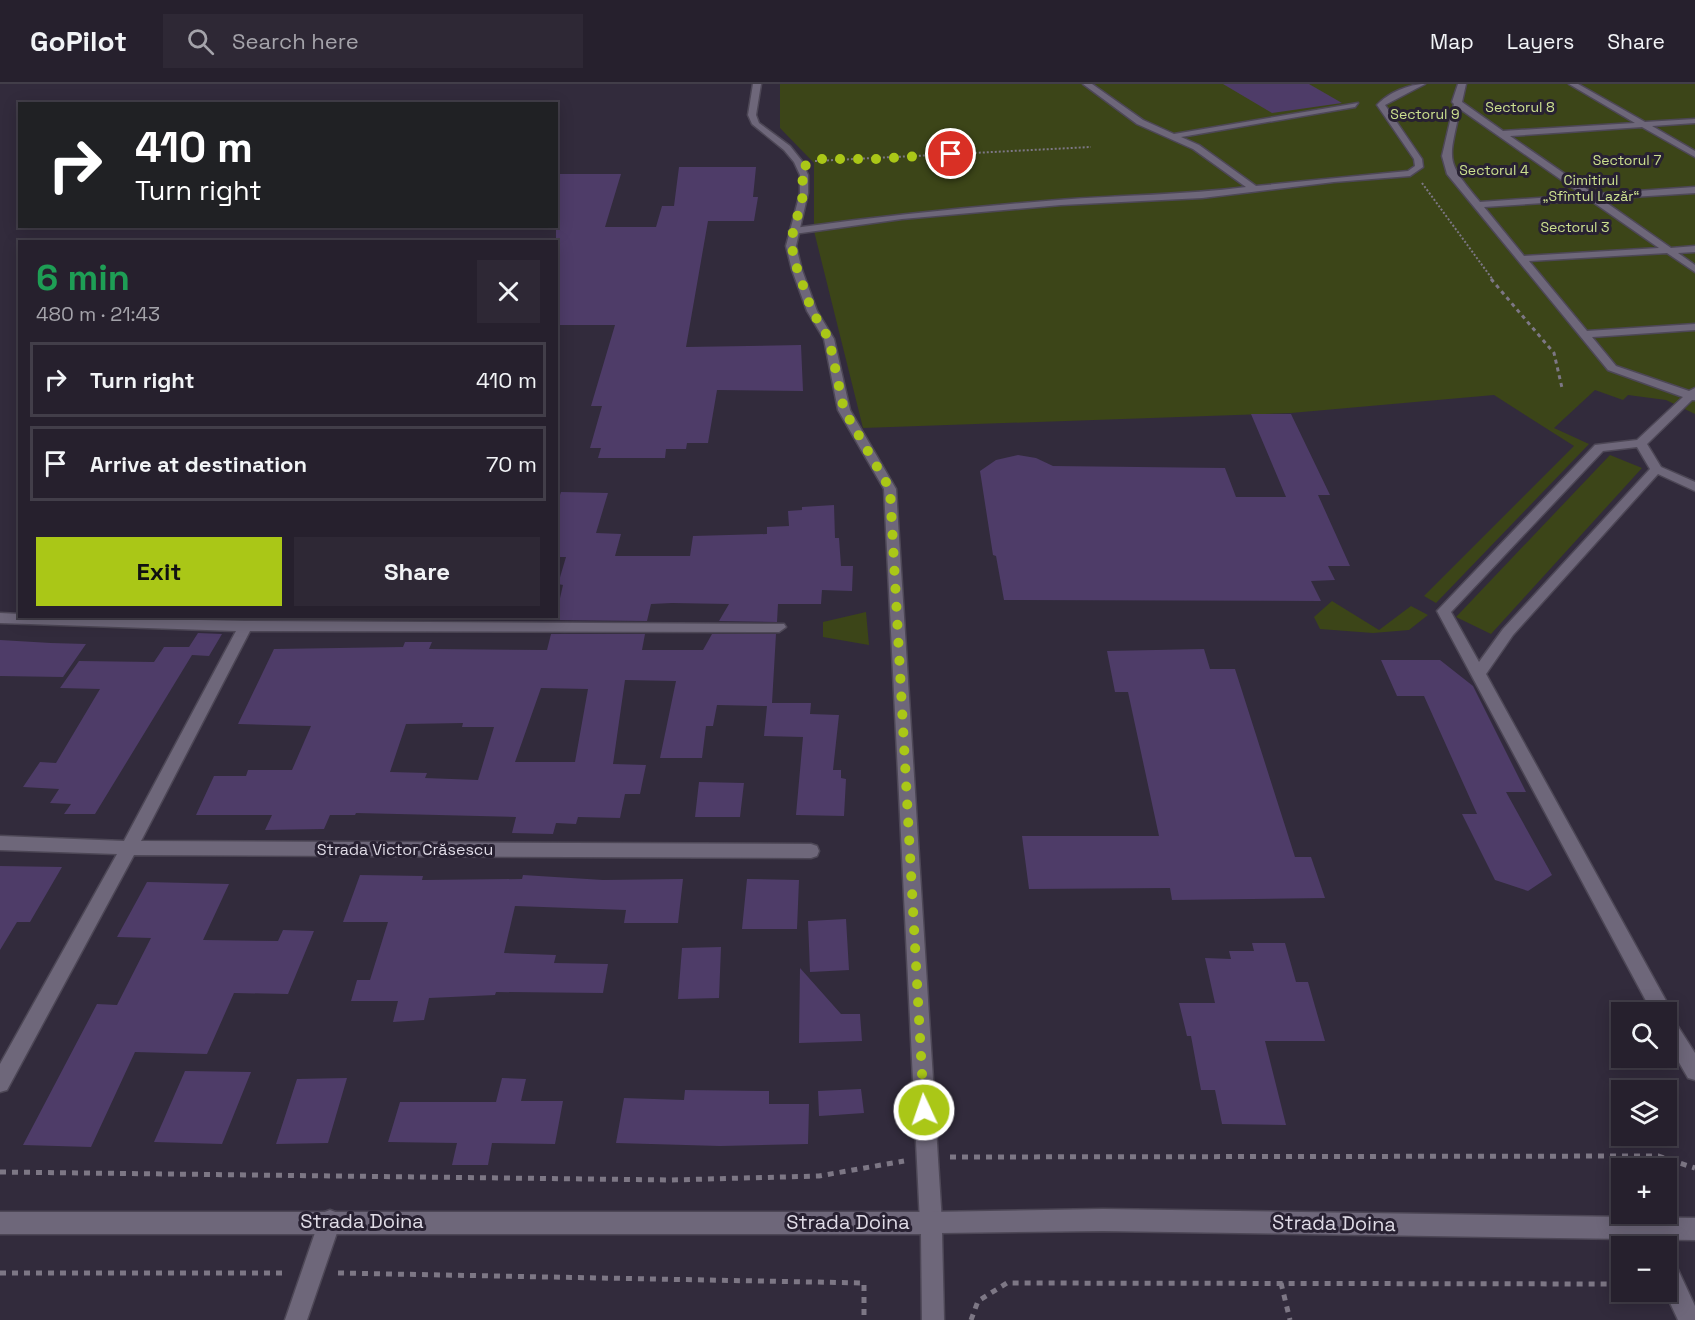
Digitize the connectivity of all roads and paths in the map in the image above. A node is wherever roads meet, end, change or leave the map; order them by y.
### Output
1 (757, 84) edge
2 (1087, 84) edge
3 (1421, 84) edge
4 (1462, 84) edge
5 (1573, 84) edge
6 (1456, 102) junction
7 (1355, 105) dead end
8 (1695, 121) edge
9 (1646, 125) junction
10 (1501, 134) junction
11 (1170, 136) junction
12 (1091, 147) dead end
13 (1695, 154) edge
14 (801, 168) junction
15 (1410, 173) junction
16 (1253, 188) junction
17 (1695, 190) edge
18 (1591, 196) junction
19 (1475, 205) junction
20 (794, 231) junction
21 (1695, 249) edge
22 (1670, 252) junction
23 (1520, 259) junction
24 (1695, 269) edge
25 (1695, 327) edge
26 (1584, 334) junction
27 (1562, 388) dead end
28 (1693, 394) edge
29 (1641, 443) junction
30 (1656, 468) junction
31 (1695, 487) edge
32 (0, 618) edge
33 (245, 626) junction
34 (779, 627) dead end
35 (1478, 674) junction
36 (0, 843) edge
37 (129, 848) junction
38 (811, 851) dead end
39 (1657, 1002) edge
40 (1677, 1040) edge
41 (1695, 1071) edge
42 (0, 1083) edge
43 (926, 1157) junction
44 (1695, 1168) edge
45 (0, 1172) edge
46 (330, 1221) junction
47 (0, 1222) edge
48 (931, 1223) junction
49 (1695, 1229) edge
50 (1662, 1236) edge
51 (1611, 1237) edge
52 (0, 1272) edge
53 (314, 1273) junction
54 (1281, 1283) junction
55 (1611, 1284) edge
56 (1677, 1292) edge
57 (297, 1320) edge
58 (864, 1320) edge
59 (933, 1320) edge
60 (970, 1320) edge
61 (1290, 1320) edge
62 (1690, 1320) edge

1 - 14 street
2 - 11 street
3 - 15 street
4 - 6 street
5 - 9 street
6 - 10 street
6 - 19 street
7 - 11 street
8 - 9 street
9 - 10 street
9 - 13 street
10 - 18 street
11 - 16 street
12 - 14 path
14 - 20 street
15 - 16 street
15 - 27 path
16 - 20 street
17 - 18 street
18 - 19 street
18 - 22 street
19 - 23 street
20 - 43 street
21 - 22 street
22 - 23 street
22 - 24 street
23 - 26 street
25 - 26 street
26 - 28 street
28 - 29 street
29 - 30 street
29 - 35 street
30 - 31 street
30 - 35 street
32 - 33 street
33 - 34 street
33 - 37 street
35 - 39 street
36 - 37 street, Strada Victor Crăsescu
37 - 38 street, Strada Victor Crăsescu
37 - 42 street
40 - 41 street
43 - 44 path
43 - 45 path
43 - 48 street
46 - 47 street, Strada Doina
46 - 48 street, Strada Doina
46 - 53 street
48 - 51 street, Strada Doina
48 - 59 street
49 - 50 street, Strada Doina
52 - 53 path
53 - 57 street
53 - 58 path
54 - 55 path
54 - 60 path
54 - 61 path
56 - 62 street

